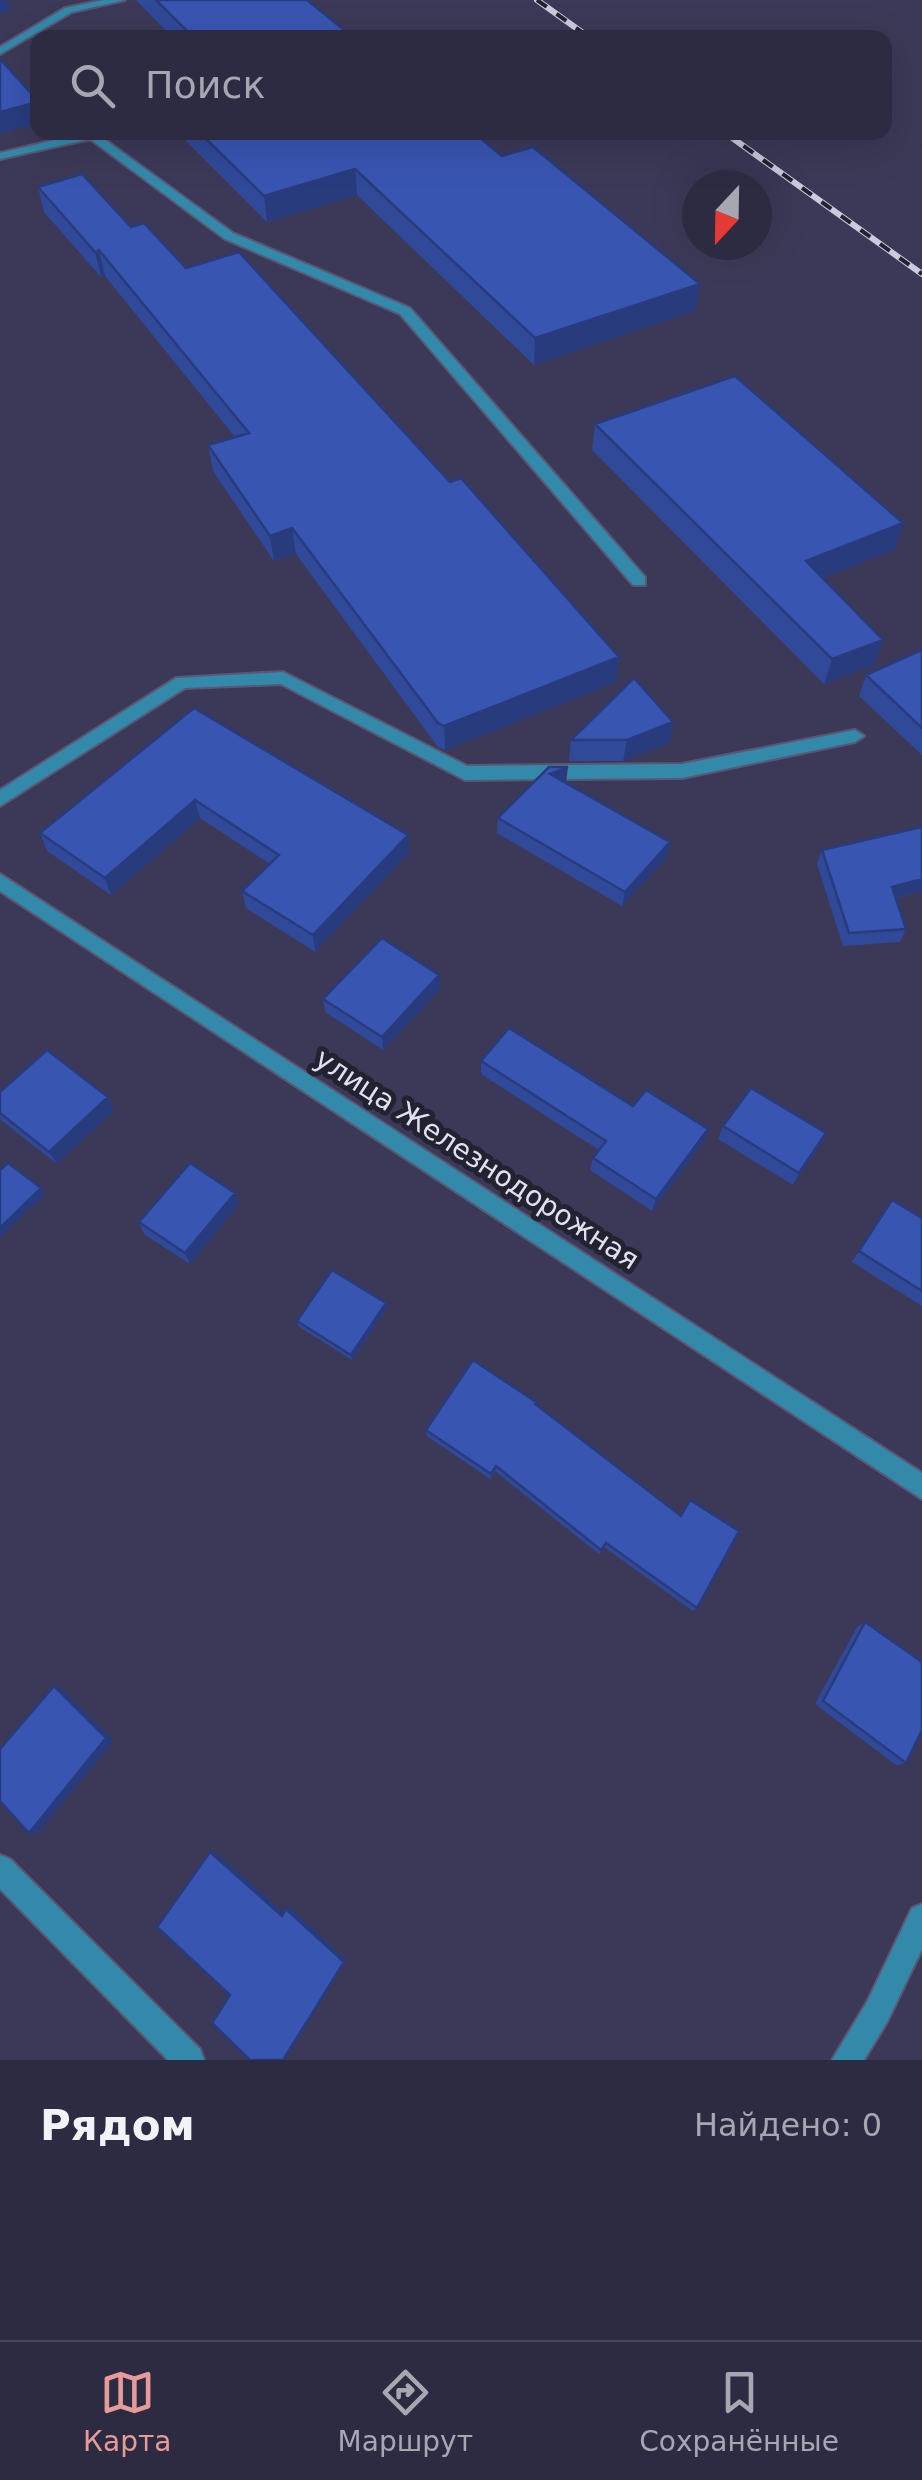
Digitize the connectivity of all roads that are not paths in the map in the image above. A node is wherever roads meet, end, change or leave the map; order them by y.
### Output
1 (120, 0) edge
2 (37, 30) edge
3 (30, 34) edge
4 (0, 52) edge
5 (70, 140) edge
6 (99, 140) edge
7 (0, 156) edge
8 (639, 581) dead end
9 (855, 736) dead end
10 (0, 799) edge
11 (0, 881) edge
12 (922, 1487) edge
13 (0, 1869) edge
14 (922, 1918) edge
15 (189, 2060) edge
16 (847, 2060) edge

1 - 2 street
3 - 4 street
5 - 7 street
6 - 8 street
9 - 10 street
11 - 12 street, улица Железнодорожная
13 - 15 street
14 - 16 street

